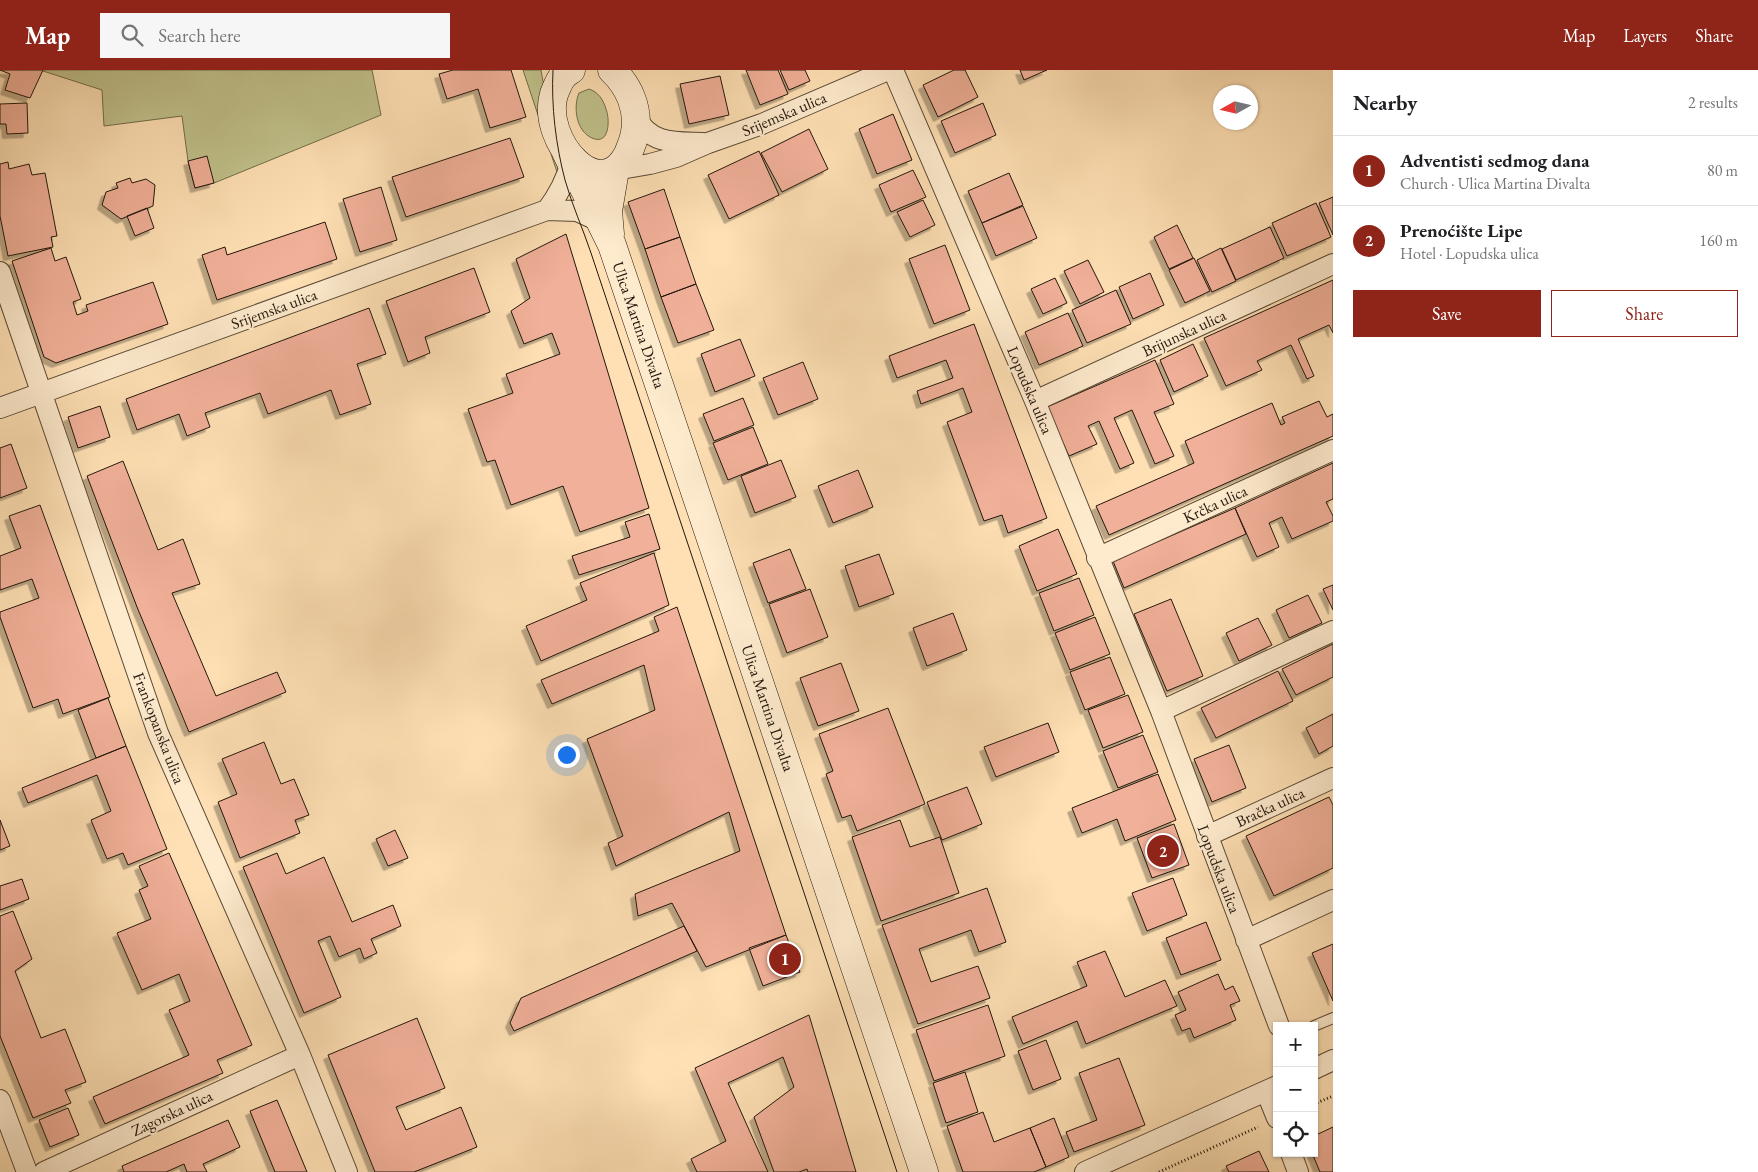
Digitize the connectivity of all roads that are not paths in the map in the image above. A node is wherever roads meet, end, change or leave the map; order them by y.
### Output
1 (547, 70) edge
2 (571, 70) edge
3 (888, 70) edge
4 (894, 70) edge
5 (615, 72) edge
6 (552, 110) junction
7 (636, 117) junction
8 (708, 143) junction
9 (568, 157) junction
10 (615, 170) junction
11 (547, 210) junction
12 (606, 234) junction
13 (1333, 264) edge
14 (0, 272) edge
15 (42, 394) junction
16 (1035, 401) junction
17 (0, 408) edge
18 (1333, 450) edge
19 (1097, 558) junction
20 (1333, 631) edge
21 (1161, 711) junction
22 (1333, 778) edge
23 (1207, 836) junction
24 (1333, 900) edge
25 (1246, 940) junction
26 (1333, 1018) edge
27 (1277, 1022) edge
28 (1318, 1024) edge
29 (300, 1055) junction
30 (1333, 1060) edge
31 (1318, 1067) edge
32 (1271, 1089) edge
33 (0, 1100) edge
34 (1276, 1112) edge
35 (1292, 1157) edge
36 (27, 1172) edge
37 (44, 1172) edge
38 (347, 1172) edge
39 (924, 1172) edge
40 (1085, 1172) edge
41 (1298, 1172) edge

1 - 6 street, Ulica Martina Divalta
2 - 6 street
3 - 8 street, Srijemska ulica
4 - 16 street, Lopudska ulica
5 - 7 street
6 - 9 street, Ulica Martina Divalta
7 - 8 street, Srijemska ulica
7 - 10 street
8 - 10 street, Srijemska ulica
9 - 10 street
9 - 11 street
9 - 12 street, Ulica Martina Divalta
10 - 12 street, Ulica Martina Divalta
11 - 12 street, Srijemska ulica
11 - 15 street, Srijemska ulica
12 - 39 street, Ulica Martina Divalta
13 - 16 street, Brijunska ulica
14 - 15 street, Frankopanska ulica
15 - 17 street, Srijemska ulica
15 - 29 street, Frankopanska ulica
16 - 19 street, Lopudska ulica
18 - 19 street, Krčka ulica
19 - 21 street, Lopudska ulica
20 - 21 street
21 - 23 street, Lopudska ulica
22 - 23 street, Bračka ulica
23 - 25 street, Lopudska ulica
24 - 25 street
25 - 27 street, Lopudska ulica
26 - 28 lane
29 - 37 street, Zagorska ulica
29 - 38 street, Frankopanska ulica
30 - 31 street
32 - 34 street
32 - 40 street
33 - 36 street
35 - 41 street

